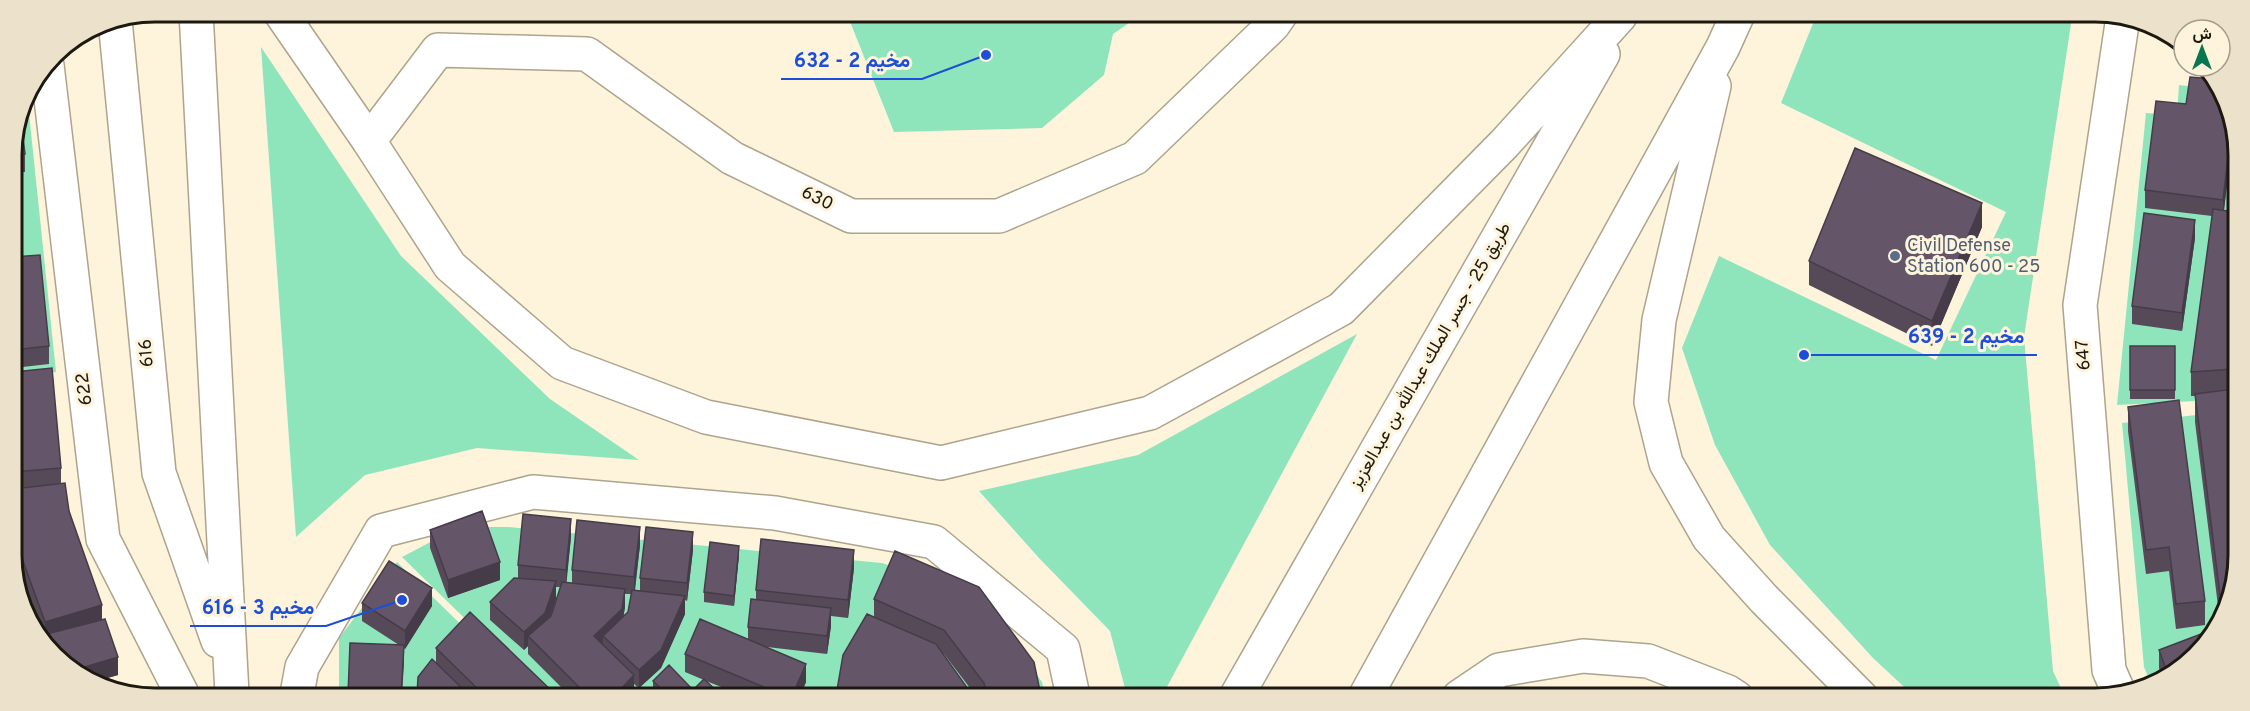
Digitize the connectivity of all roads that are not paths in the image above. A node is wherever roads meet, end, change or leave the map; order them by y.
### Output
1 (197, 22) edge
2 (287, 22) edge
3 (1275, 22) edge
4 (1615, 22) edge
5 (1622, 22) edge
6 (1734, 22) edge
7 (2123, 26) edge
8 (116, 29) edge
9 (1723, 47) junction
10 (48, 78) edge
11 (369, 141) junction
12 (231, 684) edge
13 (2116, 686) edge
14 (179, 688) edge
15 (298, 688) edge
16 (1071, 688) edge
17 (1241, 688) edge
18 (1370, 688) edge
19 (1472, 688) edge
20 (1718, 688) edge
21 (1852, 688) edge

1 - 12 main road, 616
2 - 11 main road
3 - 11 main road, 630
4 - 11 main road
5 - 17 main road, طريق 25 - جسر الملك عبدالله بن عبدالعزيز
6 - 9 main road
7 - 13 main road, 647
8 - 12 main road, 616
9 - 18 main road
9 - 21 main road
10 - 14 main road, 622
15 - 16 main road
19 - 20 main road

